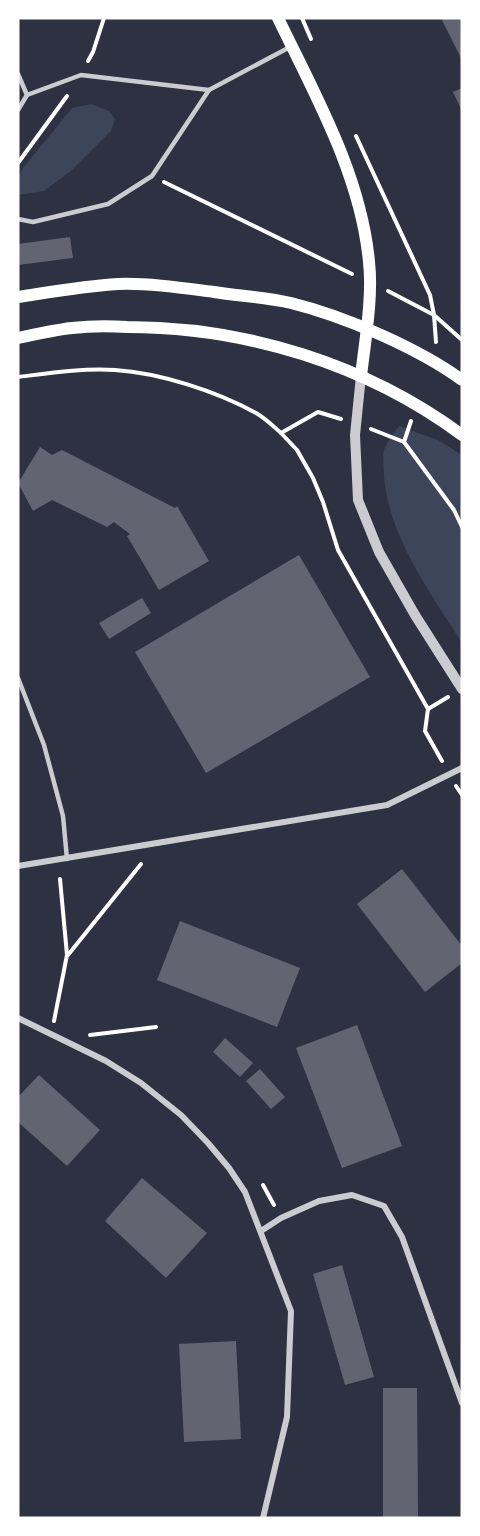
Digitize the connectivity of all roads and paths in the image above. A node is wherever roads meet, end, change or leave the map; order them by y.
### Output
1 (278, 18) edge
2 (302, 18) edge
3 (291, 46) junction
4 (315, 47) dead end
5 (18, 74) edge
6 (209, 90) junction
7 (27, 95) junction
8 (18, 110) edge
9 (355, 133) dead end
10 (152, 176) junction
11 (18, 219) edge
12 (369, 280) junction
13 (18, 297) edge
14 (435, 315) junction
15 (366, 329) junction
16 (18, 338) edge
17 (462, 340) edge
18 (362, 376) junction
19 (18, 377) edge
20 (462, 380) edge
21 (318, 412) dead end
22 (281, 433) junction
23 (462, 435) edge
24 (404, 442) dead end
25 (462, 527) edge
26 (18, 678) edge
27 (458, 692) edge
28 (428, 709) junction
29 (424, 730) dead end
30 (462, 768) edge
31 (67, 859) junction
32 (141, 864) dead end
33 (18, 866) edge
34 (60, 879) dead end
35 (67, 955) junction
36 (18, 1018) edge
37 (53, 1022) dead end
38 (156, 1027) dead end
39 (90, 1035) dead end
40 (263, 1185) dead end
41 (281, 1218) junction
42 (261, 1231) junction
43 (462, 1403) edge
44 (263, 1518) edge

1 - 3 main road
2 - 4 path
3 - 6 lane
3 - 12 main road
5 - 7 lane
6 - 7 lane
6 - 10 lane
7 - 8 lane
9 - 14 path
10 - 11 lane
10 - 12 path
12 - 14 path
12 - 15 main road
13 - 15 main road
14 - 17 path
15 - 18 main road
15 - 20 main road
16 - 18 main road
18 - 23 main road
18 - 27 street
19 - 22 path
21 - 22 path
22 - 28 path
24 - 25 path
26 - 31 lane
27 - 28 path
28 - 29 path
30 - 31 street
31 - 33 street
32 - 35 path
34 - 35 path
35 - 37 path
36 - 42 street
38 - 39 path
40 - 41 path
41 - 42 street
41 - 43 street
42 - 44 street

